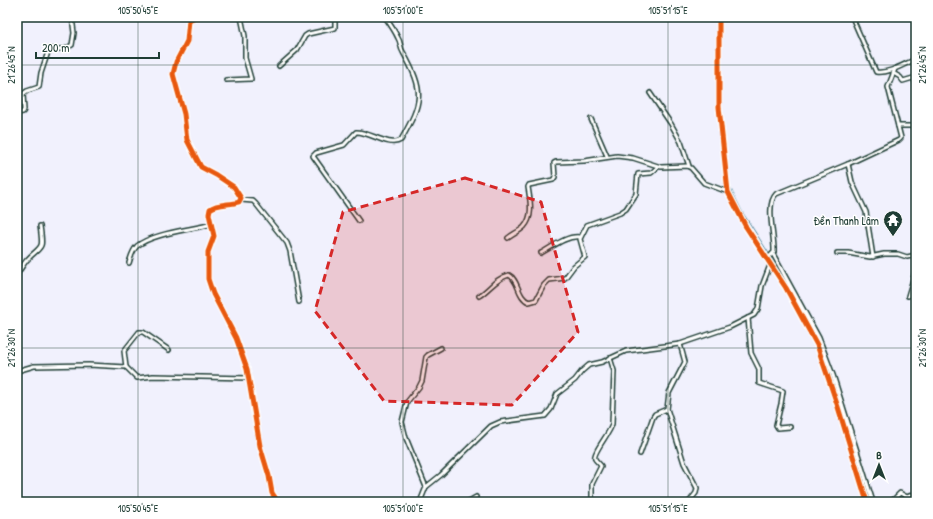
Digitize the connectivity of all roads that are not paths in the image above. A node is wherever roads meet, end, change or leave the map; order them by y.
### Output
1 (72, 17) edge
2 (195, 17) edge
3 (241, 17) edge
4 (335, 17) edge
5 (385, 17) edge
6 (719, 17) edge
7 (852, 17) edge
8 (916, 59) edge
9 (279, 66) dead end
10 (895, 68) junction
11 (893, 73) junction
12 (226, 80) dead end
13 (916, 83) edge
14 (650, 93) dead end
15 (17, 113) edge
16 (591, 119) dead end
17 (898, 126) junction
18 (916, 126) edge
19 (608, 156) junction
20 (848, 164) junction
21 (689, 166) junction
22 (658, 167) junction
23 (728, 192) junction
24 (241, 200) junction
25 (360, 222) dead end
26 (212, 224) junction
27 (40, 226) dead end
28 (580, 237) junction
29 (508, 238) dead end
30 (541, 253) dead end
31 (837, 253) dead end
32 (773, 254) junction
33 (916, 254) edge
34 (873, 257) junction
35 (767, 259) junction
36 (129, 263) dead end
37 (770, 265) junction
38 (916, 269) edge
39 (17, 274) edge
40 (479, 296) dead end
41 (908, 296) dead end
42 (299, 302) dead end
43 (748, 318) junction
44 (680, 344) junction
45 (441, 348) dead end
46 (169, 350) dead end
47 (610, 358) junction
48 (126, 367) junction
49 (17, 371) edge
50 (249, 378) junction
51 (667, 409) junction
52 (790, 427) dead end
53 (640, 454) dead end
54 (426, 487) junction
55 (916, 493) edge
56 (476, 497) dead end
57 (907, 497) junction
58 (278, 502) edge
59 (420, 502) edge
60 (467, 502) edge
61 (592, 502) edge
62 (689, 502) edge
63 (867, 502) edge
64 (873, 502) edge
65 (891, 502) edge
66 (911, 502) edge

1 - 15 street
2 - 24 street
3 - 12 street
4 - 9 street
5 - 25 street
6 - 23 street
7 - 10 street
8 - 10 street
10 - 11 street
11 - 13 street
11 - 17 street
14 - 21 street
16 - 19 street
17 - 18 street
17 - 20 street
19 - 22 street
19 - 29 street
20 - 32 street
20 - 34 street
21 - 22 street
21 - 23 street
22 - 28 street
23 - 35 street
24 - 26 street
24 - 42 street
26 - 36 street
26 - 50 street
27 - 39 street
28 - 30 street
28 - 40 street
31 - 34 street
32 - 35 street
32 - 64 street
33 - 34 street
35 - 37 street
37 - 43 street
37 - 63 street
38 - 41 street
43 - 44 street
43 - 52 street
44 - 47 street
44 - 51 street
45 - 54 street
46 - 48 street
47 - 54 street
47 - 61 street
48 - 49 street
48 - 50 street
50 - 58 street
51 - 53 street
51 - 62 street
54 - 59 street
55 - 57 street
56 - 60 street
57 - 65 street
57 - 66 street

